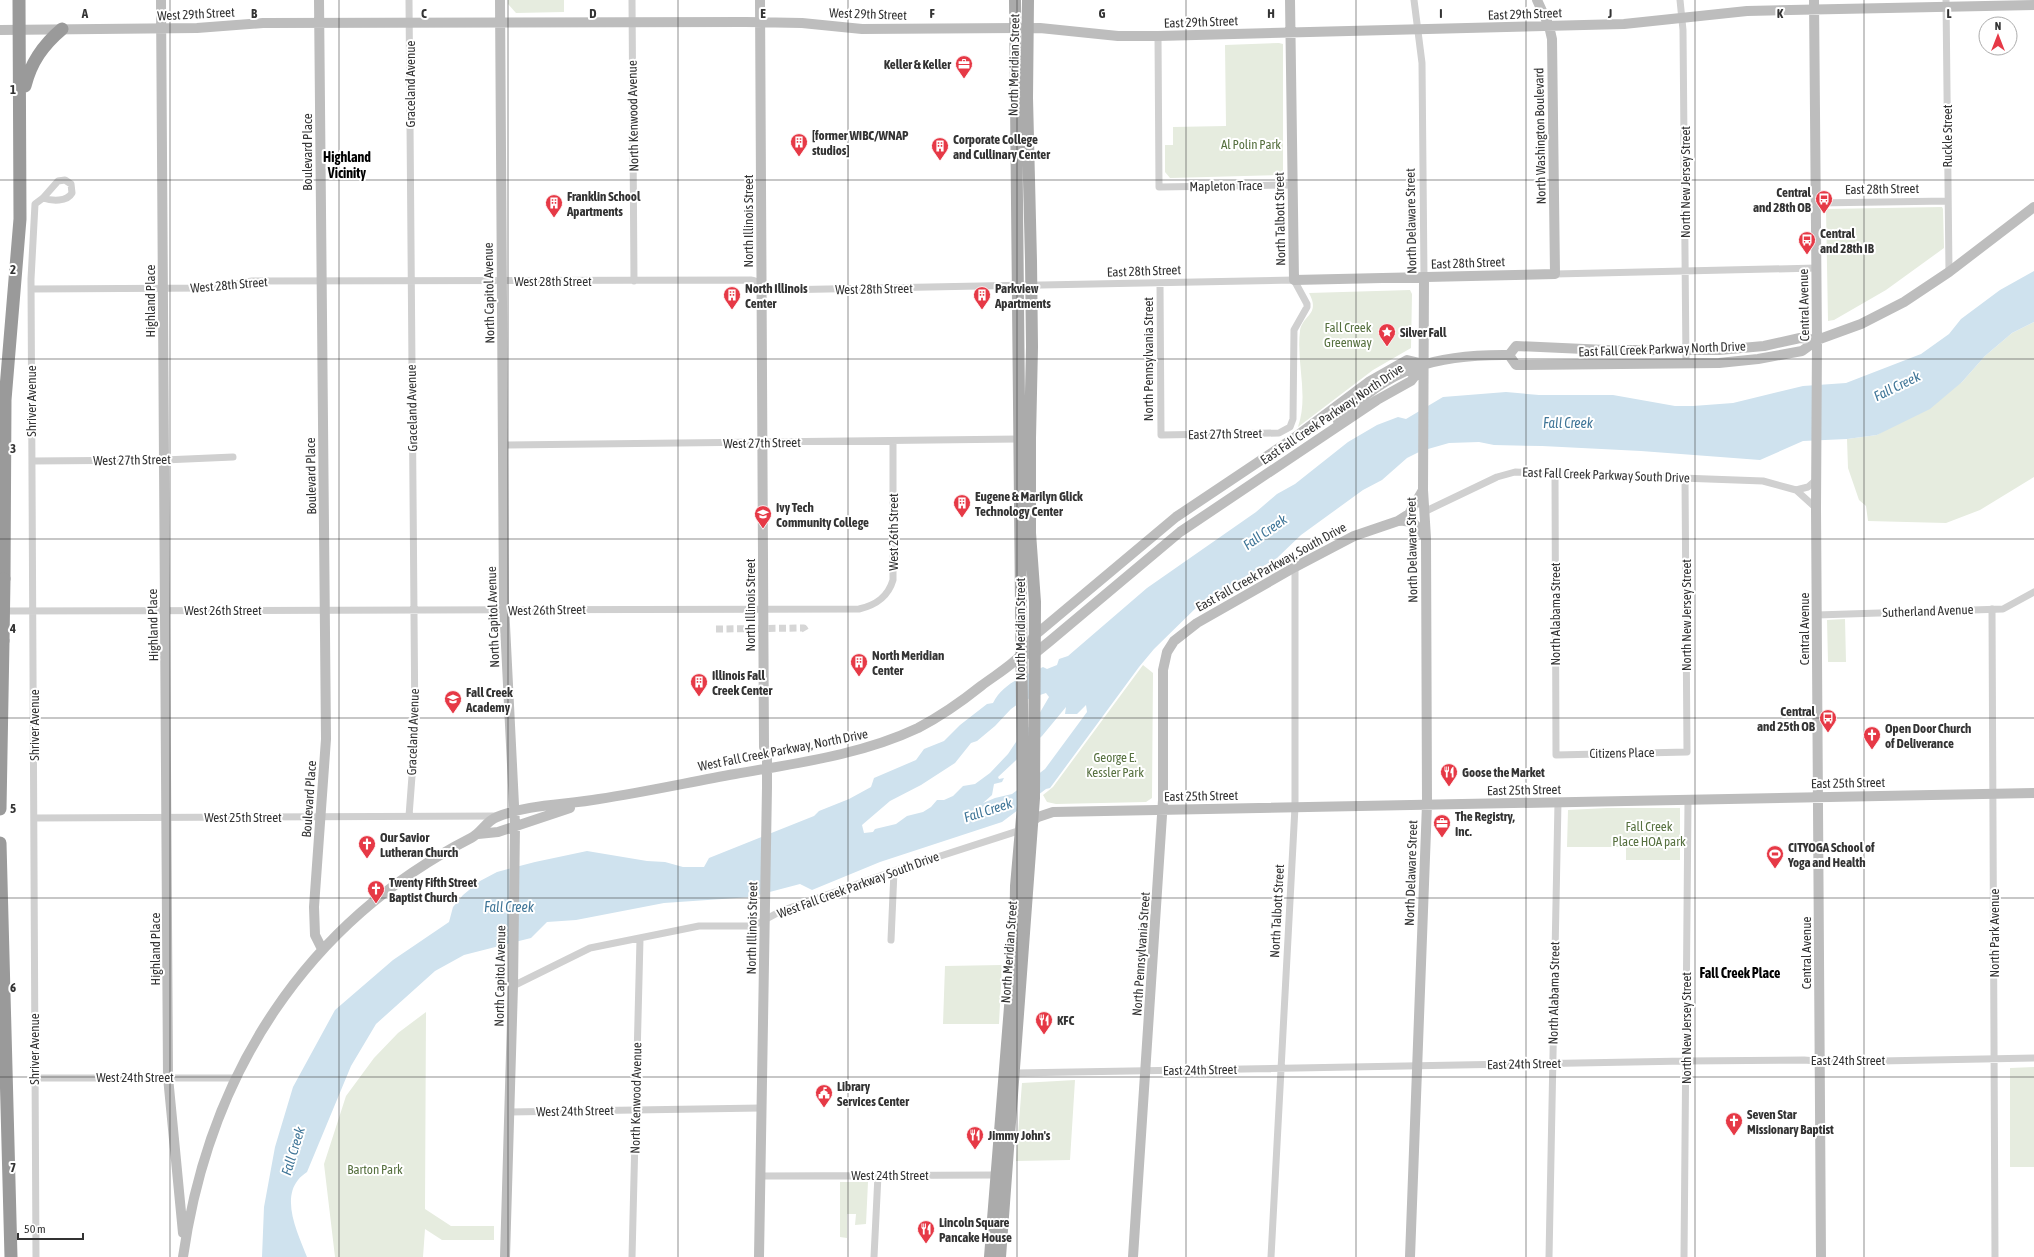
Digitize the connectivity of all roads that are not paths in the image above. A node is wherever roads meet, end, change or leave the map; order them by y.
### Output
1 (19, 0) edge
2 (161, 0) edge
3 (319, 0) edge
4 (409, 0) edge
5 (500, 0) edge
6 (632, 0) edge
7 (760, 0) edge
8 (1015, 0) edge
9 (1028, 0) edge
10 (1290, 0) edge
11 (1414, 0) edge
12 (1537, 0) edge
13 (1680, 0) edge
14 (1946, 4) edge
15 (1814, 5) edge
16 (2034, 5) edge
17 (1682, 19) junction
18 (632, 22) junction
19 (760, 22) junction
20 (409, 23) junction
21 (500, 23) junction
22 (319, 24) junction
23 (1549, 26) junction
24 (1022, 28) junction
25 (62, 29) junction
26 (161, 29) junction
27 (0, 30) edge
28 (20, 30) junction
29 (1418, 30) junction
30 (1290, 32) junction
31 (1158, 36) junction
32 (20, 101) junction
33 (1292, 185) junction
34 (44, 198) dead end
35 (1948, 201) junction
36 (1816, 203) junction
37 (2034, 207) edge
38 (1817, 268) junction
39 (1685, 271) junction
40 (1949, 272) junction
41 (1555, 274) junction
42 (1424, 278) junction
43 (1294, 280) junction
44 (501, 281) junction
45 (634, 281) junction
46 (321, 282) junction
47 (411, 282) junction
48 (1160, 283) junction
49 (761, 285) junction
50 (1025, 286) junction
51 (162, 289) junction
52 (31, 290) junction
53 (1817, 340) junction
54 (1686, 350) junction
55 (1509, 355) junction
56 (1424, 364) junction
57 (1686, 364) junction
58 (1287, 429) joint
59 (1161, 435) joint
60 (1019, 439) junction
61 (893, 441) junction
62 (763, 443) junction
63 (504, 445) junction
64 (233, 457) dead end
65 (164, 460) junction
66 (32, 461) junction
67 (1555, 473) junction
68 (1817, 476) junction
69 (1686, 478) junction
70 (1424, 487) junction
71 (1796, 490) junction
72 (1816, 508) junction
73 (1424, 512) junction
74 (1398, 521) junction
75 (1426, 538) junction
76 (1295, 567) junction
77 (2034, 592) edge
78 (1992, 609) junction
79 (166, 610) junction
80 (326, 610) junction
81 (504, 610) junction
82 (763, 610) junction
83 (0, 611) edge
84 (34, 611) junction
85 (414, 611) junction
86 (1817, 614) junction
87 (1034, 636) junction
88 (1167, 652) joint
89 (1021, 655) junction
90 (1034, 660) junction
91 (1687, 752) joint
92 (1556, 755) joint
93 (767, 768) junction
94 (2034, 793) edge
95 (1994, 794) junction
96 (1818, 797) junction
97 (598, 800) junction
98 (1688, 800) junction
99 (1558, 802) junction
100 (1427, 804) junction
101 (1295, 807) junction
102 (0, 809) edge
103 (1163, 809) junction
104 (514, 812) junction
105 (321, 816) junction
106 (409, 816) junction
107 (500, 816) junction
108 (168, 817) junction
109 (34, 818) junction
110 (1033, 820) junction
111 (515, 826) junction
112 (1021, 830) junction
113 (478, 834) junction
114 (0, 843) edge
115 (894, 871) junction
116 (766, 920) junction
117 (640, 939) junction
118 (891, 940) dead end
119 (322, 949) junction
120 (513, 986) junction
121 (1995, 1058) junction
122 (2034, 1058) edge
123 (1686, 1061) junction
124 (1820, 1061) junction
125 (1552, 1063) junction
126 (1417, 1066) junction
127 (1281, 1069) junction
128 (1146, 1071) junction
129 (1014, 1074) junction
130 (168, 1077) junction
131 (34, 1078) junction
132 (236, 1078) junction
133 (762, 1108) junction
134 (636, 1110) junction
135 (509, 1112) junction
136 (878, 1175) junction
137 (996, 1175) junction
138 (760, 1176) junction
139 (184, 1253) edge
140 (11, 1257) edge
141 (36, 1257) edge
142 (505, 1257) edge
143 (632, 1257) edge
144 (759, 1257) edge
145 (874, 1257) edge
146 (990, 1257) edge
147 (1000, 1257) edge
148 (1133, 1257) edge
149 (1271, 1257) edge
150 (1410, 1257) edge
151 (1549, 1257) edge
152 (1684, 1257) edge
153 (1821, 1257) edge
154 (1995, 1257) edge

1 - 28 highway
2 - 26 main road, Highland Place
3 - 22 main road, Boulevard Place
4 - 20 street, Graceland Avenue
5 - 21 main road, North Capitol Avenue
6 - 18 street, North Kenwood Avenue
7 - 19 main road, North Illinois Street
8 - 24 main road, North Meridian Street
9 - 24 main road, North Meridian Street
10 - 30 main road, North Talbott Street
11 - 29 street, North Delaware Street
12 - 23 main road, North Washington Boulevard
13 - 17 street, North New Jersey Street
14 - 15 main road, East 29th Street
14 - 16 main road, East 29th Street
14 - 35 street, Ruckle Street
15 - 17 main road, East 29th Street
15 - 36 main road, Central Avenue
17 - 23 main road, East 29th Street
17 - 39 street, North New Jersey Street
18 - 19 main road, West 29th Street
18 - 21 main road, West 29th Street
18 - 45 street, North Kenwood Avenue
19 - 24 main road, West 29th Street
19 - 49 main road, North Illinois Street
20 - 21 main road, West 29th Street
20 - 22 main road, West 29th Street
20 - 47 street, Graceland Avenue
21 - 44 main road, North Capitol Avenue
22 - 26 main road, West 29th Street
22 - 46 main road, Boulevard Place
23 - 29 main road, East 29th Street
23 - 41 main road, North Washington Boulevard
24 - 31 main road, East 29th Street
24 - 50 main road, North Meridian Street
25 - 26 main road, West 29th Street
25 - 28 main road, West 29th Street
25 - 32 highway
26 - 51 main road, Highland Place
27 - 28 main road, West 29th Street
28 - 32 highway
29 - 30 main road, East 29th Street
29 - 42 street, North Delaware Street
30 - 31 main road, East 29th Street
30 - 33 main road, North Talbott Street
31 - 33 street, Mapleton Trace
32 - 102 highway, bridge
33 - 43 main road, North Talbott Street
34 - 52 street, Shriver Avenue
35 - 36 street, East 28th Street
35 - 40 street, Ruckle Street
36 - 38 main road, Central Avenue
37 - 40 main road, East Fall Creek Parkway North Drive
38 - 39 street, East 28th Street
38 - 53 main road, Central Avenue
39 - 41 street, East 28th Street
39 - 54 street, North New Jersey Street
40 - 53 main road, East Fall Creek Parkway North Drive
41 - 42 main road, East 28th Street
42 - 43 main road, East 28th Street
42 - 56 main road, North Delaware Street
43 - 48 street, East 28th Street
43 - 58 street, North Talbott Street
44 - 45 street, West 28th Street
44 - 47 street, West 28th Street
44 - 63 main road, North Capitol Avenue
45 - 49 street, West 28th Street
46 - 47 street, West 28th Street
46 - 51 street, West 28th Street
46 - 80 main road, Boulevard Place
47 - 85 street, Graceland Avenue
48 - 50 street, East 28th Street
48 - 59 street, North Pennsylvania Street
49 - 50 street, West 28th Street
49 - 62 main road, North Illinois Street
50 - 60 main road, North Meridian Street
50 - 87 main road, North Meridian Street
51 - 52 street, West 28th Street
51 - 65 main road, Highland Place
52 - 66 street, Shriver Avenue
53 - 54 main road, East Fall Creek Parkway North Drive
53 - 57 main road, East Fall Creek Parkway North Drive
53 - 68 main road, Central Avenue
54 - 55 main road, East Fall Creek Parkway North Drive
54 - 57 street, North New Jersey Street
55 - 56 main road, East Fall Creek Parkway North Drive
55 - 57 main road, East Fall Creek Parkway North Drive
56 - 70 main road, North Delaware Street
56 - 87 main road, East Fall Creek Parkway, North Drive
56 - 90 main road, East Fall Creek Parkway, North Drive
58 - 59 street, East 27th Street
60 - 61 street, West 27th Street
60 - 89 main road, North Meridian Street
61 - 62 street, West 27th Street
61 - 82 street, West 26th Street
62 - 63 street, West 27th Street
62 - 82 main road, North Illinois Street
63 - 81 main road, North Capitol Avenue
64 - 65 street, West 27th Street
65 - 66 street, West 27th Street
65 - 79 main road, Highland Place
66 - 84 street, Shriver Avenue
67 - 69 street, East Fall Creek Parkway South Drive
67 - 73 street, East Fall Creek Parkway South Drive
67 - 92 street, North Alabama Street
68 - 71 street
68 - 72 main road, Central Avenue
69 - 71 street, East Fall Creek Parkway South Drive
69 - 91 street, North New Jersey Street
70 - 73 main road, North Delaware Street
70 - 74 main road, North Delaware Street
71 - 72 street, East Fall Creek Parkway South Drive
72 - 86 main road, Central Avenue
73 - 75 main road, North Delaware Street
74 - 75 main road
74 - 76 main road, East Fall Creek Parkway, South Drive
75 - 100 main road, North Delaware Street
76 - 88 main road, East Fall Creek Parkway, South Drive
76 - 101 street, North Talbott Street
77 - 78 street, Sutherland Avenue
78 - 86 street, Sutherland Avenue
78 - 95 street, North Park Avenue
79 - 80 street, West 26th Street
79 - 84 street, West 26th Street
79 - 108 main road, Highland Place
80 - 85 street, West 26th Street
80 - 105 main road, Boulevard Place
81 - 82 street, West 26th Street
81 - 85 street, West 26th Street
81 - 104 main road, North Capitol Avenue
82 - 93 main road, North Illinois Street
83 - 84 street, West 26th Street
84 - 109 street, Shriver Avenue
85 - 106 street, Graceland Avenue
86 - 96 main road, Central Avenue
87 - 89 main road, East Fall Creek Parkway, North Drive
87 - 90 main road, North Meridian Street
88 - 103 main road, North Pennsylvania Street
89 - 90 main road
89 - 93 main road, West Fall Creek Parkway, North Drive
89 - 112 main road, North Meridian Street
90 - 110 main road, North Meridian Street
91 - 92 street, Citizens Place
93 - 97 main road, West Fall Creek Parkway, North Drive
93 - 116 main road, North Illinois Street
94 - 95 main road, East 25th Street
95 - 96 main road, East 25th Street
95 - 121 street, North Park Avenue
96 - 98 main road, East 25th Street
96 - 124 main road, Central Avenue
97 - 104 main road, West Fall Creek Parkway, North Drive
97 - 111 main road, West Fall Creek Parkway, North Drive
98 - 99 main road, East 25th Street
98 - 123 street, North New Jersey Street
99 - 100 main road, East 25th Street
99 - 125 street, North Alabama Street
100 - 101 main road, East 25th Street
100 - 126 main road, North Delaware Street
101 - 103 main road, East 25th Street
101 - 127 street, North Talbott Street
103 - 110 main road, East 25th Street
103 - 128 main road, North Pennsylvania Street
104 - 107 main road, West Fall Creek Parkway, North Drive
104 - 111 main road, North Capitol Avenue
105 - 106 street, West 25th Street
105 - 108 street, West 25th Street
105 - 119 main road, Boulevard Place
106 - 107 street, West 25th Street
107 - 113 main road, West Fall Creek Parkway, North Drive
108 - 109 street, West 25th Street
108 - 130 main road, Highland Place
109 - 131 street, Shriver Avenue
110 - 112 main road, East 25th Street
110 - 129 main road, North Meridian Street
111 - 113 main road, West Fall Creek Parkway, North Drive
111 - 120 main road, North Capitol Avenue
112 - 115 street, West Fall Creek Parkway South Drive
112 - 137 main road, North Meridian Street
113 - 119 main road, West Fall Creek Parkway, North Drive
114 - 140 highway
115 - 116 street, West Fall Creek Parkway South Drive
115 - 118 street
116 - 117 street, West Fall Creek Parkway South Drive
116 - 133 main road, North Illinois Street
117 - 120 street, West Fall Creek Parkway South Drive
117 - 134 street, North Kenwood Avenue
119 - 132 main road, West Fall Creek Parkway, North Drive
120 - 135 main road, North Capitol Avenue
121 - 122 street, East 24th Street
121 - 124 street, East 24th Street
121 - 154 street, North Park Avenue
123 - 124 street, East 24th Street
123 - 125 street, East 24th Street
123 - 152 street, North New Jersey Street
124 - 153 main road, Central Avenue
125 - 126 street, East 24th Street
125 - 151 street, North Alabama Street
126 - 127 street, East 24th Street
126 - 150 main road, North Delaware Street
127 - 128 street, East 24th Street
127 - 149 street, North Talbott Street
128 - 129 street, East 24th Street
128 - 148 main road, North Pennsylvania Street
129 - 147 main road, North Meridian Street
130 - 131 street, West 24th Street
130 - 132 street, West 24th Street
130 - 139 main road, Highland Place
131 - 141 street, Shriver Avenue
132 - 139 main road, West Fall Creek Parkway, North Drive
133 - 134 street, West 24th Street
133 - 138 main road, North Illinois Street
134 - 135 street, West 24th Street
134 - 143 street, North Kenwood Avenue
135 - 142 main road, North Capitol Avenue
136 - 137 street, West 24th Street
136 - 138 street, West 24th Street
136 - 145 street
137 - 146 main road, North Meridian Street
138 - 144 main road, North Illinois Street

